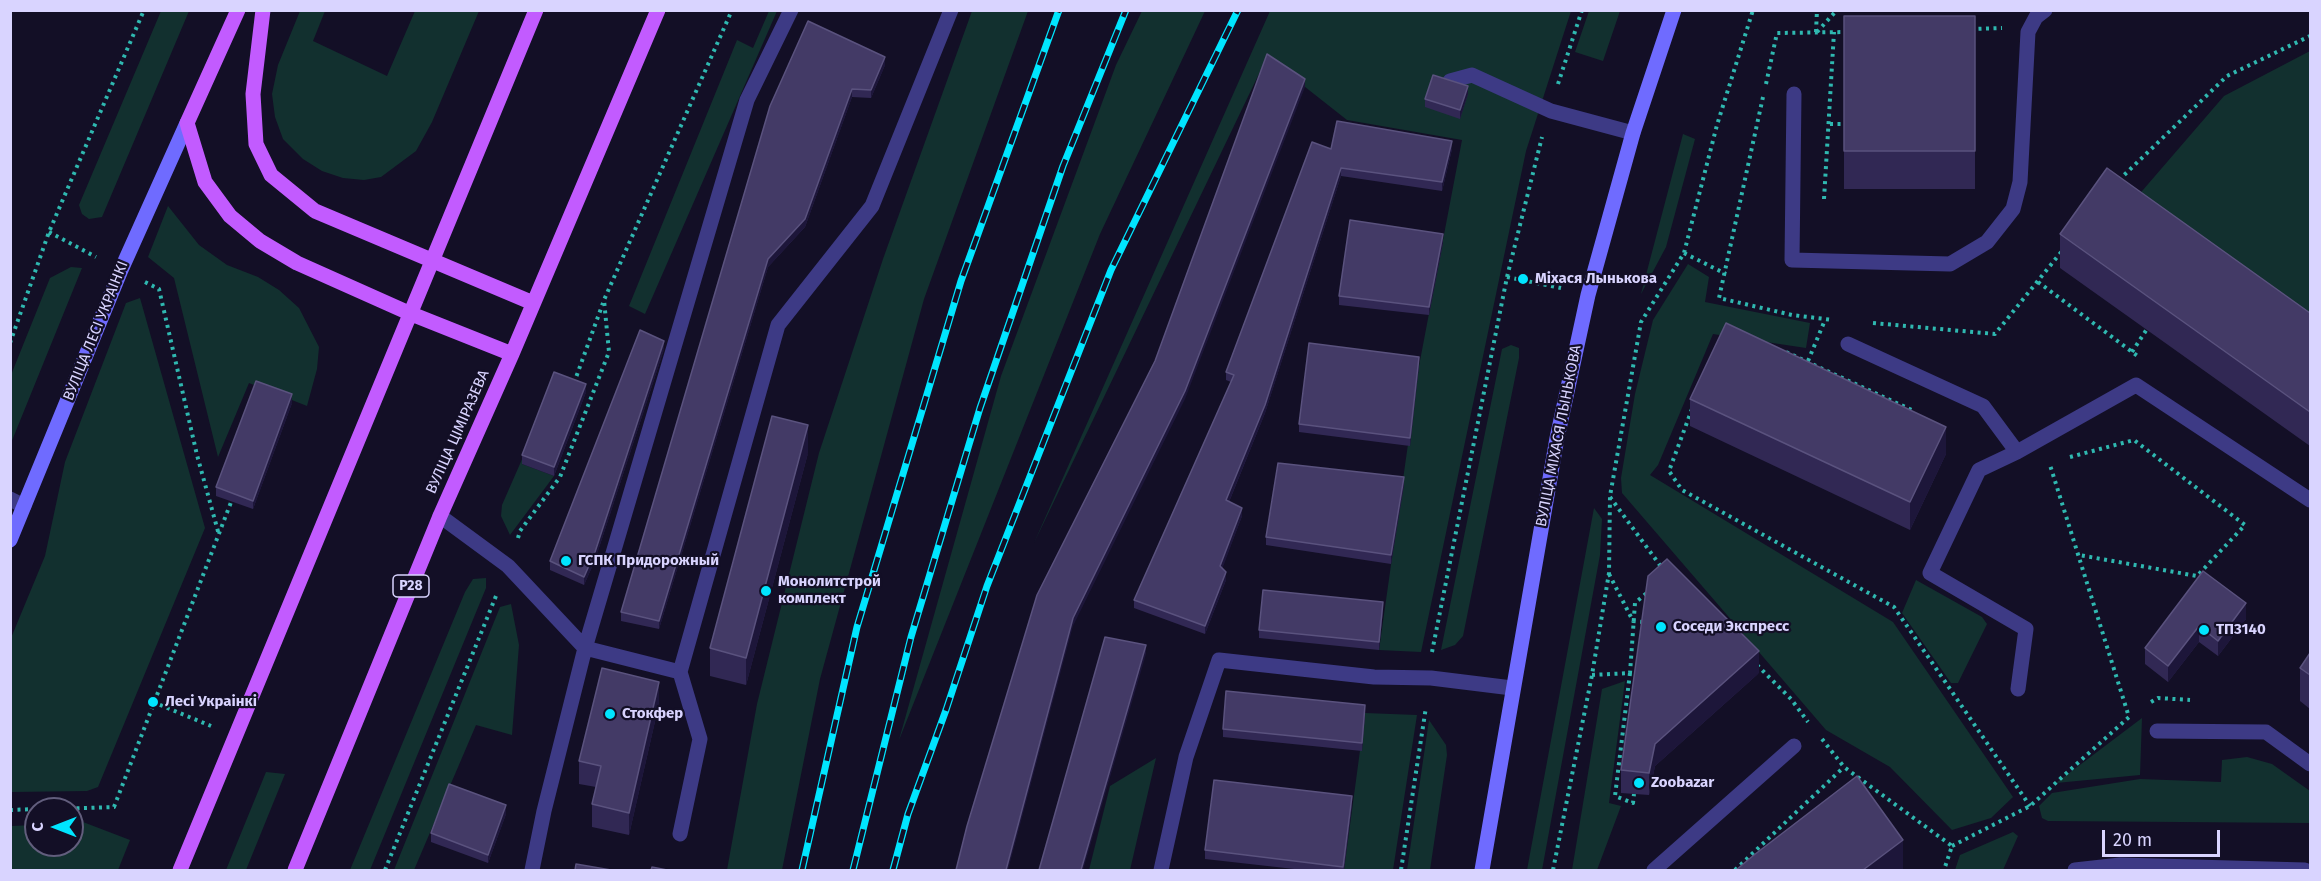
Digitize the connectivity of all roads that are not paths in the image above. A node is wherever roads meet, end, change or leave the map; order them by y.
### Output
1 (238, 10) edge
2 (263, 10) edge
3 (536, 10) edge
4 (658, 10) edge
5 (791, 10) edge
6 (951, 10) edge
7 (1674, 10) edge
8 (2045, 10) edge
9 (1450, 81) edge
10 (1794, 94) dead end
11 (187, 123) junction
12 (1633, 133) junction
13 (431, 260) junction
14 (533, 303) junction
15 (409, 313) junction
16 (1848, 344) dead end
17 (512, 354) junction
18 (2017, 452) junction
19 (2310, 500) edge
20 (17, 503) edge
21 (440, 516) junction
22 (10, 540) edge
23 (585, 648) junction
24 (680, 672) junction
25 (1512, 688) junction
26 (2019, 689) dead end
27 (2157, 731) dead end
28 (1794, 746) dead end
29 (2310, 764) edge
30 (680, 834) dead end
31 (180, 870) edge
32 (294, 870) edge
33 (532, 870) edge
34 (1161, 870) edge
35 (1482, 870) edge
36 (1654, 870) edge
37 (2075, 870) edge
38 (2305, 870) edge

1 - 11 main road
2 - 13 main road
3 - 13 main road
4 - 14 main road, ВУЛІЦА ЦІМІРАЗЕВА / Р28
5 - 23 lane
6 - 24 lane
7 - 12 street, ВУЛІЦА МІХАСЯ ЛЫНЬКОВА
8 - 10 lane
9 - 12 lane
11 - 15 main road
11 - 20 street, ВУЛІЦА ЛЕСІ УКРАІНКІ
12 - 25 street, ВУЛІЦА МІХАСЯ ЛЫНЬКОВА
13 - 14 main road
13 - 15 main road
14 - 17 main road, ВУЛІЦА ЦІМІРАЗЕВА / Р28
15 - 17 main road
15 - 31 main road
16 - 18 lane
17 - 21 main road, ВУЛІЦА ЦІМІРАЗЕВА / Р28
18 - 19 lane
18 - 26 lane
20 - 22 street, ВУЛІЦА ЛЕСІ УКРАІНКІ
21 - 23 lane
21 - 32 main road, ВУЛІЦА ЦІМІРАЗЕВА / Р28
23 - 24 lane
23 - 33 lane
24 - 30 lane
25 - 34 lane
25 - 35 street, ВУЛІЦА МІХАСЯ ЛЫНЬКОВА
27 - 29 lane
28 - 36 lane
37 - 38 lane

